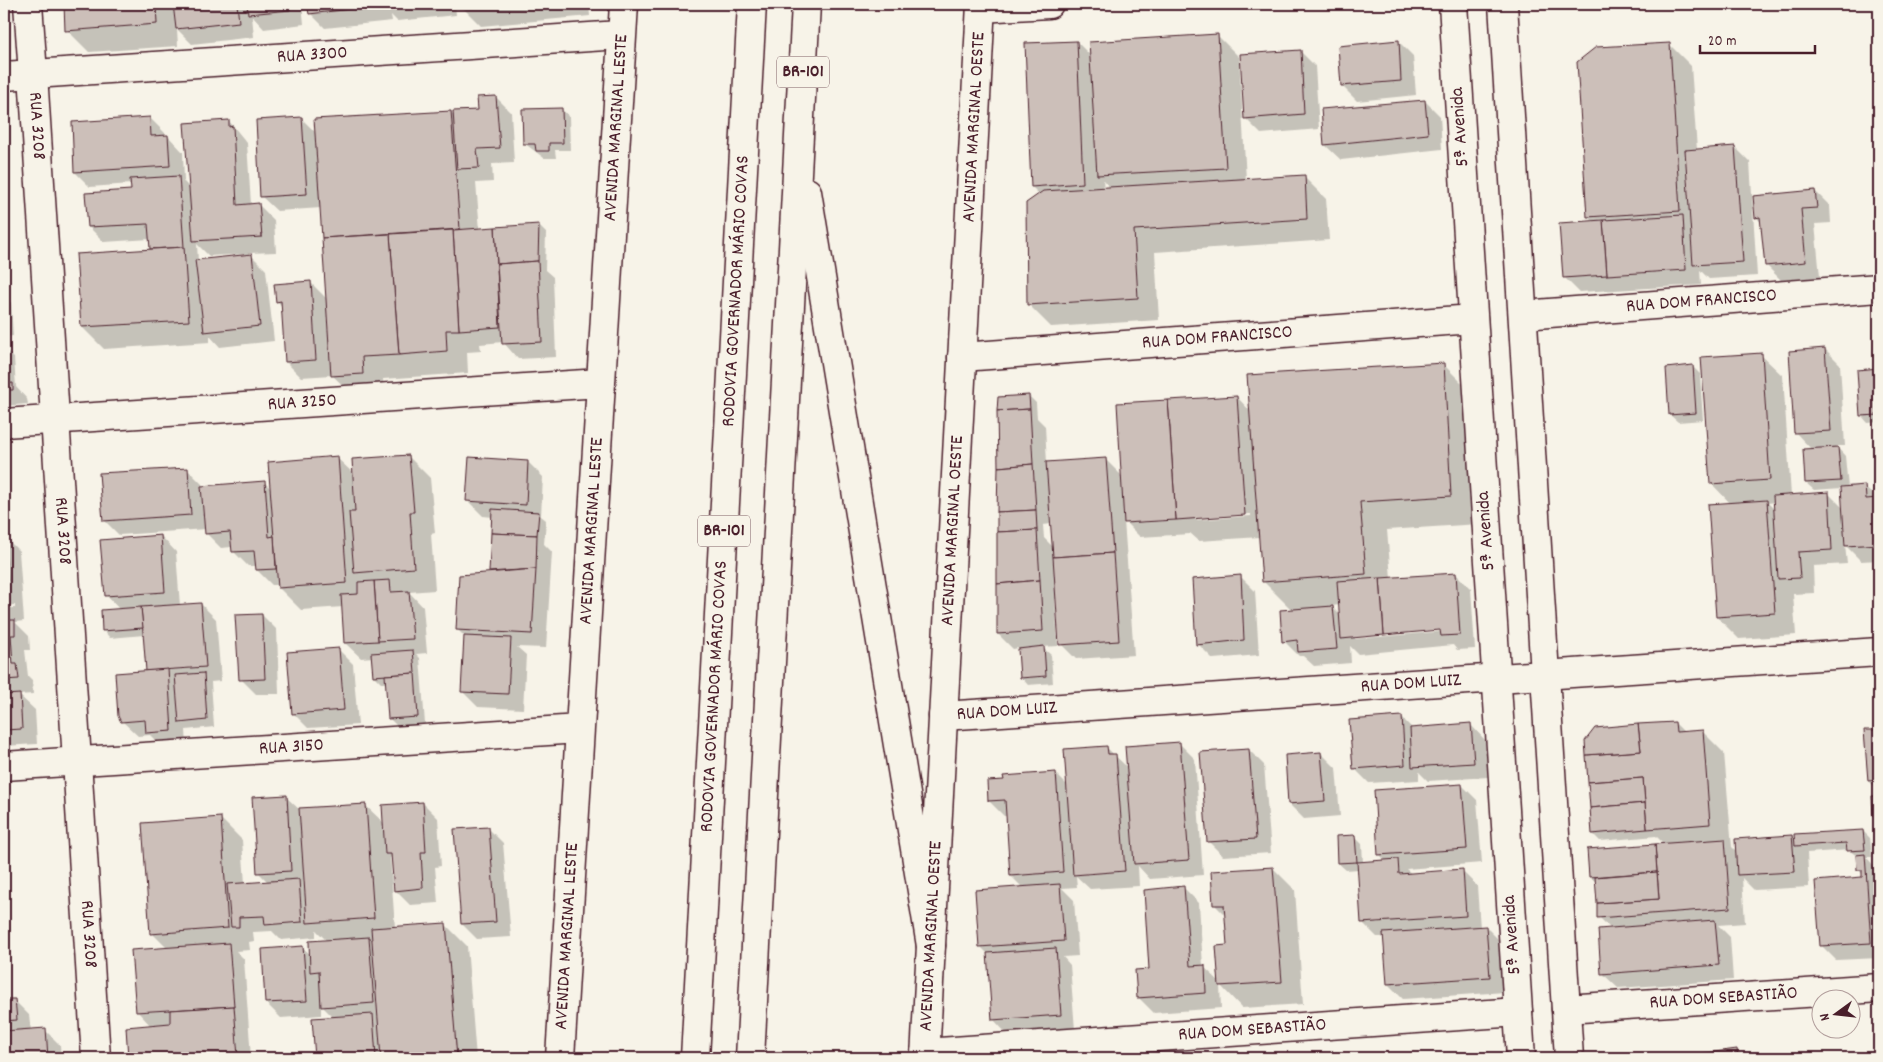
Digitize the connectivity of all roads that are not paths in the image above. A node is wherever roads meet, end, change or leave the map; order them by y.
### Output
1 (28, 4) edge
2 (624, 4) edge
3 (752, 4) edge
4 (806, 4) edge
5 (1049, 4) edge
6 (1453, 4) edge
7 (1503, 4) edge
8 (981, 6) edge
9 (620, 35) junction
10 (33, 74) junction
11 (4, 76) edge
12 (799, 140) junction
13 (1879, 288) edge
14 (1523, 315) junction
15 (1474, 319) junction
16 (962, 357) junction
17 (600, 383) junction
18 (55, 420) junction
19 (4, 423) edge
20 (1879, 652) edge
21 (1545, 675) junction
22 (1496, 678) junction
23 (943, 716) junction
24 (579, 729) junction
25 (78, 761) junction
26 (4, 766) edge
27 (931, 946) junction
28 (1879, 988) edge
29 (1566, 1009) junction
30 (1518, 1012) junction
31 (925, 1056) edge
32 (96, 1058) edge
33 (560, 1058) edge
34 (695, 1058) edge
35 (750, 1058) edge
36 (1521, 1058) edge
37 (1569, 1058) edge

1 - 10 main road, RUA 3208
2 - 9 main road, AVENIDA MARGINAL LESTE
3 - 34 main road, RODOVIA GOVERNADOR MÁRIO COVAS / BR-101
4 - 12 main road, BR-101
5 - 8 main road
6 - 15 main road, 5ª Avenida
7 - 14 main road
8 - 16 main road, AVENIDA MARGINAL OESTE
9 - 10 main road, RUA 3300
9 - 17 main road, AVENIDA MARGINAL LESTE
10 - 11 main road, RUA 3300
10 - 18 main road, RUA 3208
12 - 27 main road
12 - 35 main road, BR-101
13 - 14 main road, RUA DOM FRANCISCO
14 - 21 main road
15 - 16 main road, RUA DOM FRANCISCO
15 - 22 main road, 5ª Avenida
16 - 23 main road, AVENIDA MARGINAL OESTE
17 - 18 main road, RUA 3250
17 - 24 main road, AVENIDA MARGINAL LESTE
18 - 19 main road, RUA 3250
18 - 25 main road, RUA 3208
20 - 21 main road, RUA DOM LUIZ
21 - 22 main road, RUA DOM LUIZ
21 - 29 main road
22 - 23 main road, RUA DOM LUIZ
22 - 30 main road, 5ª Avenida
23 - 27 main road, AVENIDA MARGINAL OESTE
24 - 25 main road, RUA 3150
24 - 33 main road, AVENIDA MARGINAL LESTE
25 - 26 main road, RUA 3150
25 - 32 main road, RUA 3208
27 - 31 main road, AVENIDA MARGINAL OESTE
28 - 29 main road, RUA DOM SEBASTIÃO
29 - 37 main road
30 - 31 main road, RUA DOM SEBASTIÃO
30 - 36 main road, 5ª Avenida

